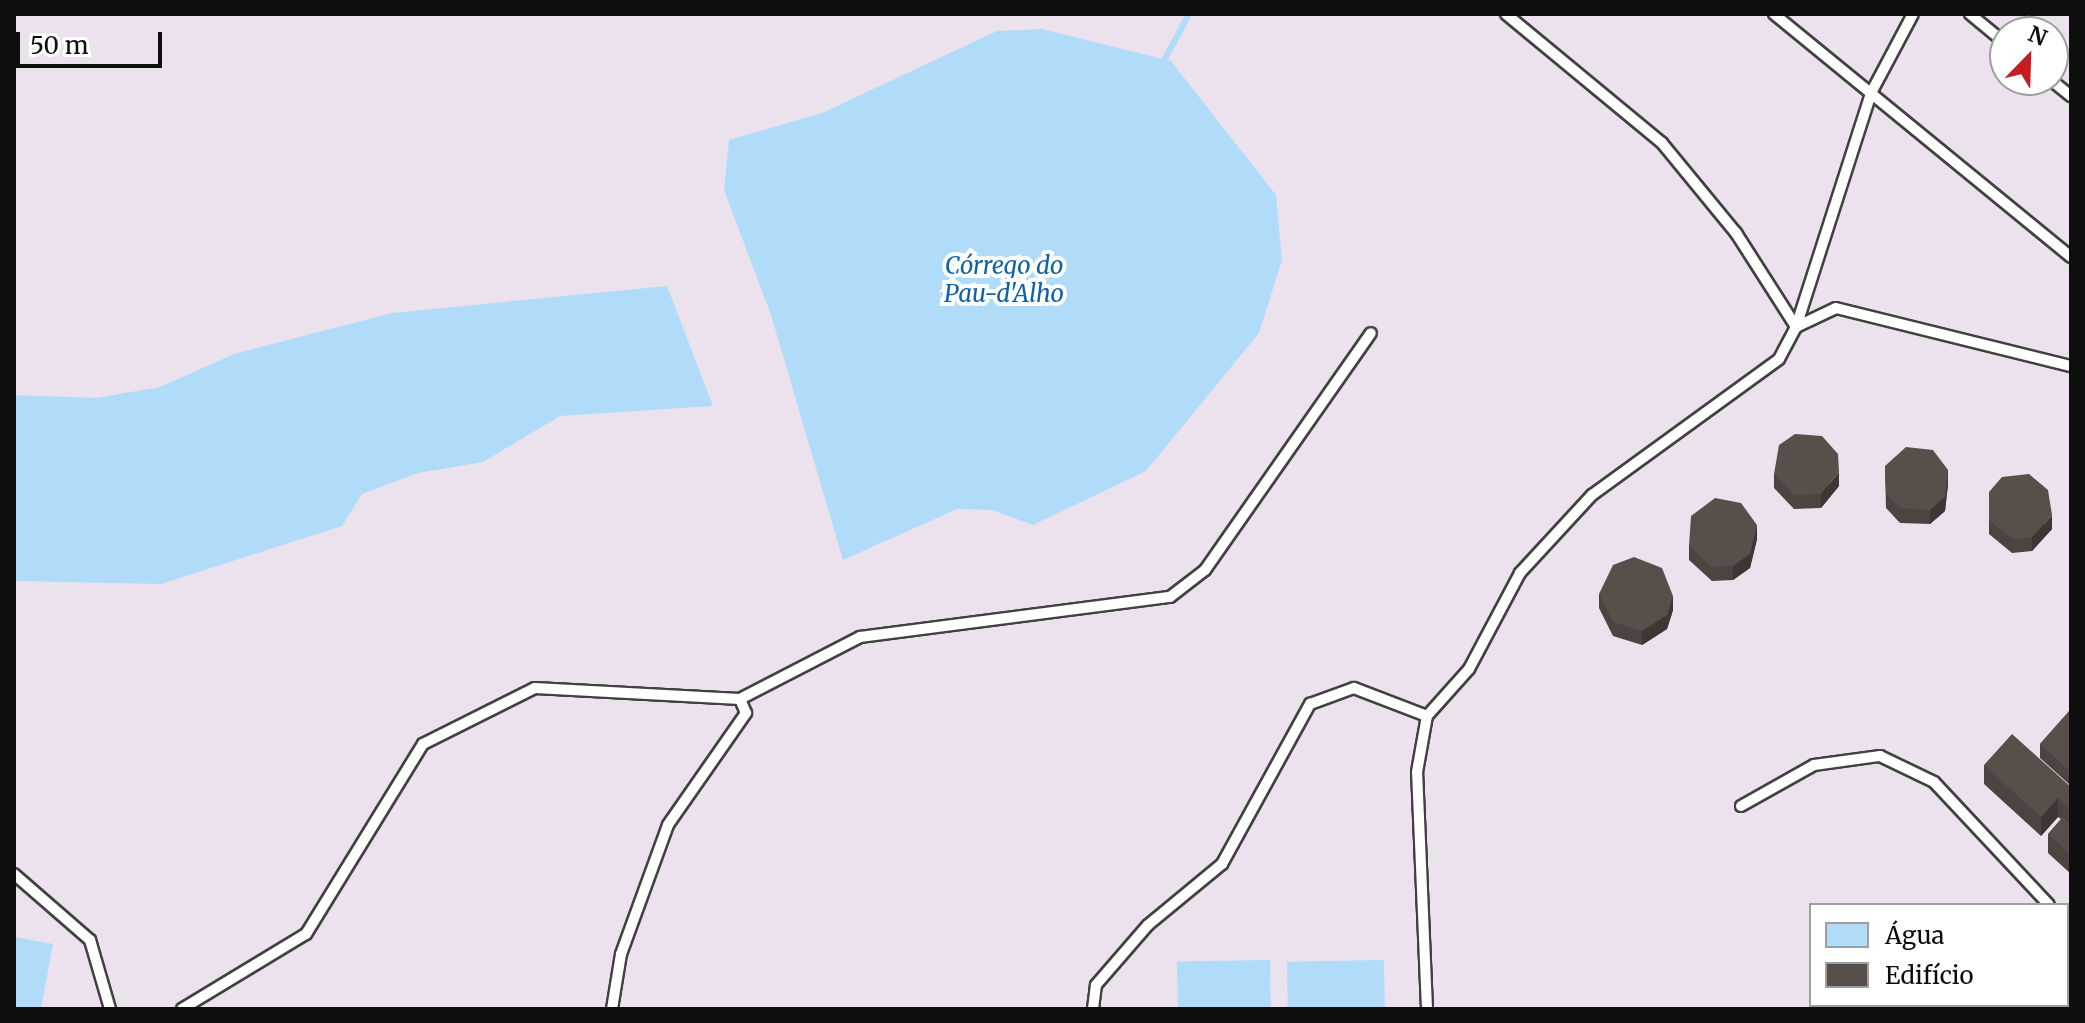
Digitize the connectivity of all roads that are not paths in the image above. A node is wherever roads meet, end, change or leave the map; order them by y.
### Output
1 (1506, 14) edge
2 (1774, 14) edge
3 (1913, 14) edge
4 (1970, 14) edge
5 (1989, 30) edge
6 (1871, 93) junction
7 (2071, 257) edge
8 (1796, 327) junction
9 (1371, 333) dead end
10 (2071, 366) edge
11 (740, 699) junction
12 (1427, 716) junction
13 (1741, 806) dead end
14 (14, 874) edge
15 (2047, 903) edge
16 (110, 1009) edge
17 (182, 1009) edge
18 (612, 1009) edge
19 (1093, 1009) edge
20 (1427, 1009) edge

1 - 8 lane
2 - 6 lane
3 - 6 lane
4 - 5 lane
6 - 7 lane
6 - 8 lane
8 - 10 lane
8 - 12 lane
9 - 11 lane
11 - 17 lane
11 - 18 lane
12 - 19 lane
12 - 20 lane
13 - 15 lane
14 - 16 lane

